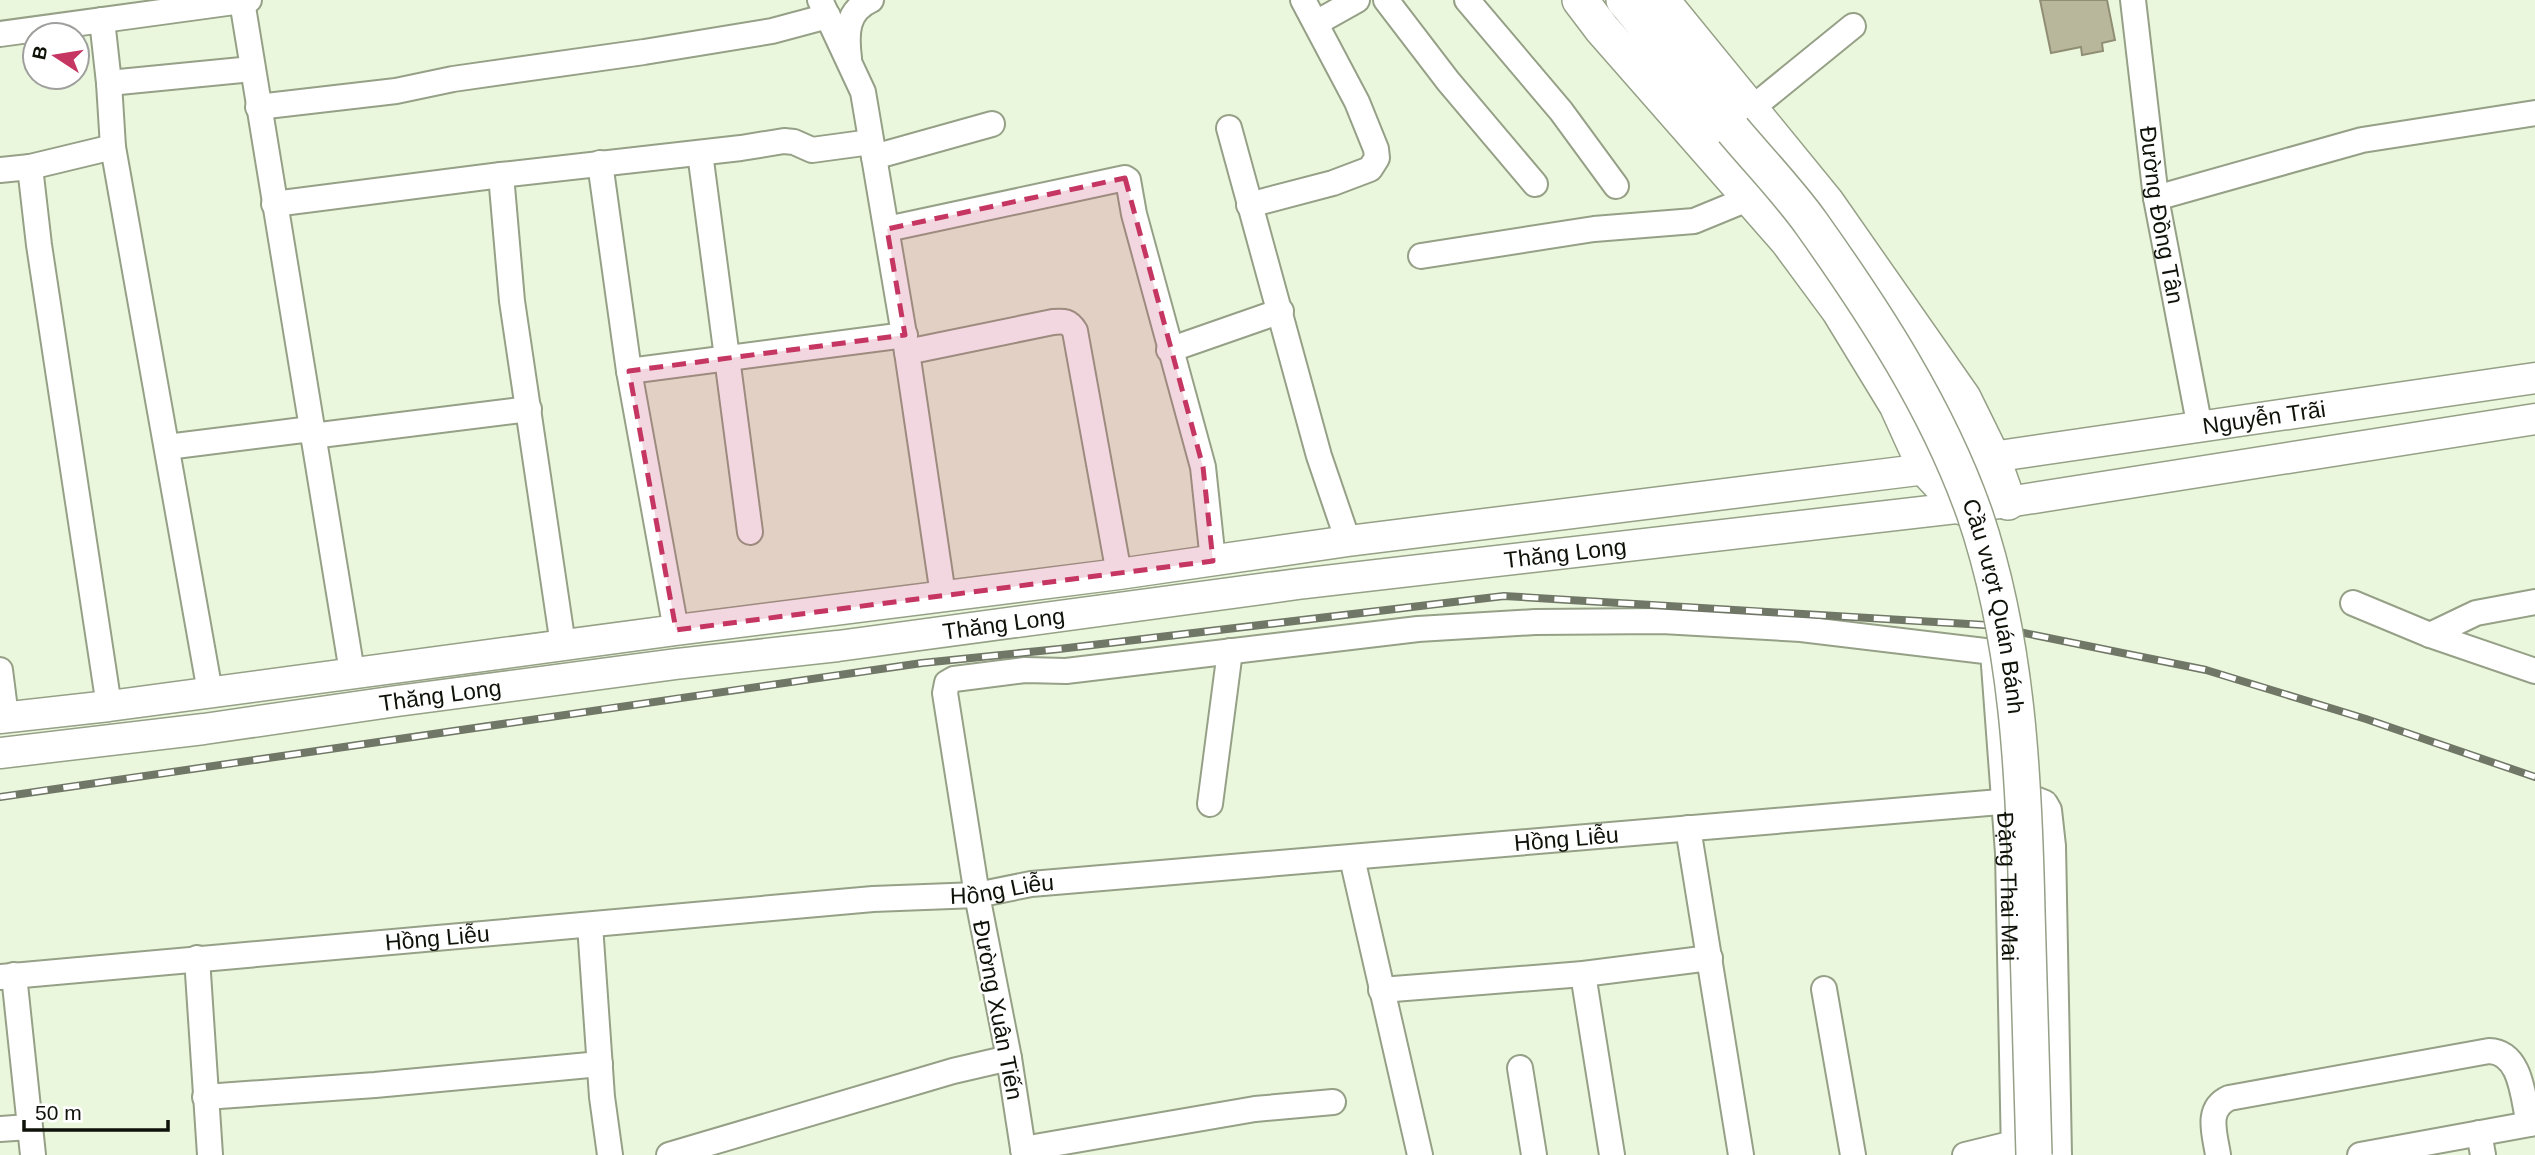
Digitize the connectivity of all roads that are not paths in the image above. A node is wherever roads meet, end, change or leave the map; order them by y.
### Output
1 (871, 0) edge
2 (1303, 0) edge
3 (1357, 0) edge
4 (1386, 0) edge
5 (1467, 0) edge
6 (1580, 0) edge
7 (1624, 0) edge
8 (1661, 0) edge
9 (2133, 0) edge
10 (245, 1) edge
11 (824, 8) edge
12 (102, 20) junction
13 (1316, 23) junction
14 (1853, 26) dead end
15 (0, 34) edge
16 (850, 65) junction
17 (252, 69) junction
18 (109, 83) junction
19 (258, 107) junction
20 (2535, 113) edge
21 (1742, 119) junction
22 (992, 124) dead end
23 (1228, 128) dead end
24 (113, 147) junction
25 (873, 150) junction
26 (700, 153) junction
27 (600, 163) junction
28 (30, 167) junction
29 (0, 170) edge
30 (500, 175) junction
31 (1535, 184) dead end
32 (1616, 186) dead end
33 (1750, 198) junction
34 (2156, 198) junction
35 (274, 204) junction
36 (1249, 205) junction
37 (887, 229) junction
38 (1421, 256) dead end
39 (1281, 311) junction
40 (906, 344) junction
41 (1169, 350) junction
42 (726, 358) junction
43 (629, 371) junction
44 (2535, 378) edge
45 (529, 409) junction
46 (2535, 419) edge
47 (2200, 428) junction
48 (312, 433) junction
49 (167, 447) junction
50 (1992, 457) junction
51 (1926, 469) junction
52 (2008, 502) junction
53 (1962, 507) junction
54 (750, 531) dead end
55 (1348, 541) junction
56 (1213, 561) junction
57 (1119, 574) junction
58 (943, 595) junction
59 (2535, 602) edge
60 (2353, 603) dead end
61 (1125, 609) junction
62 (676, 630) junction
63 (2430, 635) junction
64 (563, 645) junction
65 (1230, 651) junction
66 (0, 670) edge
67 (2535, 671) edge
68 (352, 672) junction
69 (211, 692) junction
70 (109, 706) junction
71 (3, 718) edge
72 (4, 752) edge
73 (2005, 801) junction
74 (1210, 804) dead end
75 (1688, 828) junction
76 (1352, 858) junction
77 (977, 895) junction
78 (590, 925) junction
79 (2055, 930) junction
80 (2010, 932) junction
81 (197, 958) junction
82 (1710, 958) junction
83 (1583, 974) junction
84 (7, 976) edge
85 (1824, 989) dead end
86 (1381, 990) junction
87 (1009, 1058) junction
88 (600, 1064) junction
89 (1520, 1068) dead end
90 (205, 1097) junction
91 (1333, 1102) dead end
92 (2532, 1123) edge
93 (29, 1127) junction
94 (0, 1129) edge
95 (2481, 1144) edge
96 (735, 1146) edge
97 (2020, 1151) edge
98 (1023, 1152) edge
99 (33, 1155) edge
100 (209, 1155) edge
101 (610, 1155) edge
102 (669, 1155) edge
103 (1420, 1155) edge
104 (1534, 1155) edge
105 (1612, 1155) edge
106 (1741, 1155) edge
107 (1853, 1155) edge
108 (1965, 1155) edge
109 (2059, 1155) edge
110 (2218, 1155) edge
111 (2360, 1155) edge

1 - 16 street
2 - 13 street
3 - 13 street
4 - 31 street
5 - 32 street
6 - 33 highway
7 - 21 highway
8 - 21 highway
9 - 34 street, Đường Đồng Tân
10 - 12 street
10 - 17 street
11 - 16 street
11 - 19 street
12 - 15 street
12 - 18 street
13 - 36 street
14 - 21 street
16 - 25 street
17 - 18 street
17 - 19 street
18 - 24 street
19 - 35 street
20 - 34 street
21 - 50 highway
21 - 97 highway, Cầu vượt Quán Bánh, bridge
22 - 25 street
23 - 36 street
24 - 28 street
24 - 49 street
25 - 26 street
25 - 37 street
26 - 27 street
26 - 42 street
27 - 30 street
27 - 43 street
28 - 29 street
28 - 70 street
30 - 35 street
30 - 45 street
33 - 38 street
33 - 51 highway
34 - 47 street, Đường Đồng Tân
35 - 48 street
36 - 39 street
37 - 40 street
37 - 41 street
39 - 41 street
39 - 55 street
40 - 42 street
40 - 57 street
40 - 58 street
41 - 56 street
42 - 43 street
42 - 54 street
43 - 62 street
44 - 47 main road, Nguyễn Trãi
45 - 48 street
45 - 64 street
46 - 52 main road, Nguyễn Trãi
47 - 50 main road, Nguyễn Trãi
48 - 49 street
48 - 68 street
49 - 69 street
50 - 51 main road, Thăng Long
50 - 52 highway
51 - 53 highway
51 - 55 main road, Thăng Long
52 - 53 main road, Thăng Long
53 - 61 main road, Thăng Long
55 - 56 main road, Thăng Long
56 - 57 main road, Thăng Long
57 - 58 main road, Thăng Long
57 - 61 main road
58 - 62 main road, Thăng Long
59 - 63 street
60 - 63 street
61 - 72 main road, Thăng Long
62 - 64 main road, Thăng Long
63 - 67 street
64 - 68 main road, Thăng Long
65 - 73 street
65 - 74 street
65 - 77 street, Đường Xuân Tiến
66 - 71 street
68 - 69 main road, Thăng Long
69 - 70 main road, Thăng Long
70 - 71 main road, Thăng Long
71 - 72 main road
73 - 75 street, Hồng Liễu
73 - 79 street, Đặng Thai Mai
73 - 80 street, Đặng Thai Mai
75 - 76 street, Hồng Liễu
75 - 82 street
76 - 77 street, Hồng Liễu
76 - 86 street
77 - 78 street, Hồng Liễu
77 - 87 street, Đường Xuân Tiến
78 - 81 street, Hồng Liễu
78 - 88 street
79 - 80 street
79 - 109 street, Đặng Thai Mai
80 - 97 street, Đặng Thai Mai
81 - 84 street, Hồng Liễu
81 - 90 street
82 - 83 street
82 - 106 street
83 - 86 street
83 - 105 street
84 - 93 street
85 - 107 street
86 - 103 street
87 - 96 street
87 - 98 street, Đường Xuân Tiến
88 - 90 street
88 - 101 street
89 - 104 street
90 - 100 street
91 - 98 street
92 - 95 street
92 - 110 street
93 - 94 street
93 - 99 street
95 - 111 street
96 - 102 street
97 - 108 street

